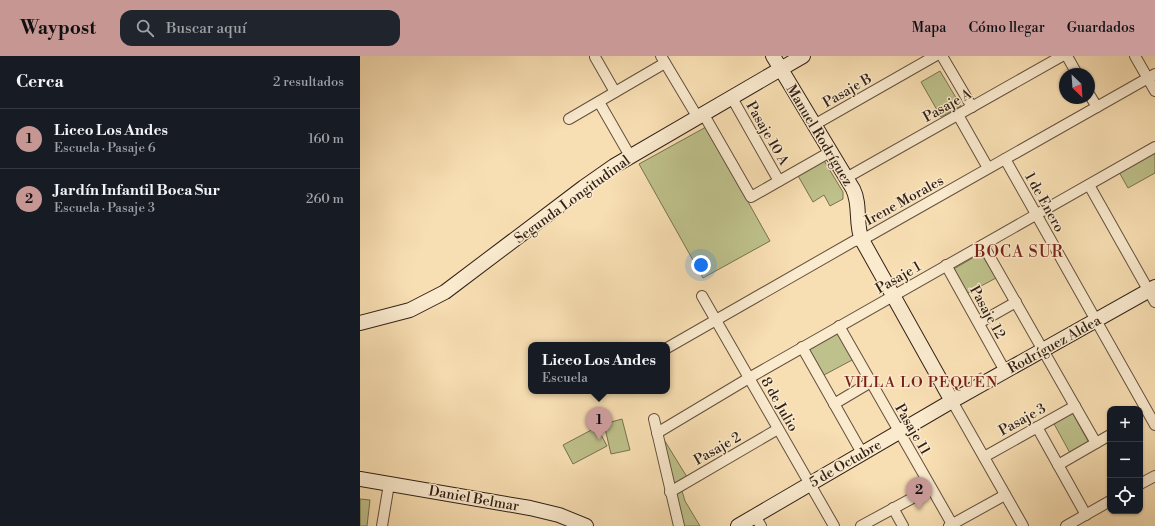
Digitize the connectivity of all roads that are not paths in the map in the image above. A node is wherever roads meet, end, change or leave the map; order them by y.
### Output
1 (773, 56) edge
2 (803, 56) edge
3 (942, 56) edge
4 (1062, 56) edge
5 (1067, 56) edge
6 (1135, 56) edge
7 (595, 58) dead end
8 (929, 58) edge
9 (663, 60) edge
10 (1074, 68) edge
11 (781, 70) junction
12 (1151, 76) edge
13 (1155, 91) edge
14 (615, 92) junction
15 (732, 98) junction
16 (599, 102) junction
17 (1095, 104) edge
18 (972, 107) junction
19 (1097, 107) junction
20 (958, 115) junction
21 (701, 116) junction
22 (569, 119) dead end
23 (814, 125) junction
24 (1155, 147) edge
25 (830, 152) junction
26 (630, 156) junction
27 (1005, 159) junction
28 (988, 168) junction
29 (846, 178) junction
30 (779, 181) junction
31 (1089, 185) junction
32 (1036, 214) junction
33 (862, 240) junction
34 (983, 245) junction
35 (946, 266) junction
36 (1153, 293) edge
37 (702, 296) dead end
38 (893, 296) junction
39 (1016, 302) junction
40 (716, 320) junction
41 (1096, 320) junction
42 (360, 323) edge
43 (979, 323) junction
44 (839, 326) junction
45 (670, 346) edge
46 (802, 347) junction
47 (1043, 350) junction
48 (1005, 371) junction
49 (749, 378) junction
50 (871, 382) junction
51 (952, 401) junction
52 (834, 404) junction
53 (1075, 406) junction
54 (1144, 415) edge
55 (654, 419) dead end
56 (1155, 425) edge
57 (1037, 427) junction
58 (778, 429) junction
59 (899, 432) junction
60 (657, 433) junction
61 (1107, 437) edge
62 (1096, 443) junction
63 (862, 453) junction
64 (984, 457) junction
65 (1058, 465) junction
66 (1155, 476) edge
67 (360, 479) edge
68 (1143, 482) edge
69 (389, 484) junction
70 (809, 484) junction
71 (931, 488) junction
72 (670, 492) junction
73 (1005, 495) junction
74 (1107, 503) edge
75 (894, 508) junction
76 (1086, 515) junction
77 (758, 521) edge
78 (950, 525) edge
79 (382, 526) edge
80 (586, 526) edge
81 (679, 526) edge
82 (738, 526) edge
83 (834, 526) edge
84 (861, 526) edge
85 (904, 526) edge
86 (1023, 526) edge
87 (1066, 526) edge

1 - 11 street, Manuel Rodríguez
2 - 11 street, Segunda Longitudinal
3 - 18 street
4 - 18 street, Pasaje A
5 - 10 street
6 - 12 street
7 - 14 street
8 - 23 street, Pasaje B
9 - 14 street
9 - 21 street
11 - 15 street, Segunda Longitudinal
11 - 23 street, Manuel Rodríguez
12 - 13 street
12 - 19 street, Irene Morales
14 - 16 street
15 - 21 street, Segunda Longitudinal
15 - 30 street, Pasaje 10 A
16 - 22 street
16 - 26 street
17 - 19 street
18 - 20 street, Pasaje A
19 - 27 street, Irene Morales
20 - 28 street
20 - 29 street, Pasaje A
21 - 26 street, Segunda Longitudinal
21 - 30 street
23 - 25 street, Manuel Rodríguez
24 - 31 street, Pasaje 1
25 - 29 street, Manuel Rodríguez
25 - 30 street
26 - 42 street, Segunda Longitudinal
27 - 28 street, Irene Morales
27 - 32 street, 1 de Enero
28 - 33 street, Irene Morales
29 - 33 street, Manuel Rodríguez
31 - 32 street, Pasaje 1
31 - 36 street
32 - 34 street, Pasaje 1
32 - 41 street, 1 de Enero
33 - 38 street, Manuel Rodríguez
33 - 40 street, Irene Morales
34 - 35 street, Pasaje 1
34 - 39 street
35 - 38 street, Pasaje 1
35 - 43 street, Pasaje 12
36 - 41 street, Rodríguez Aldea
37 - 40 street, 8 de Julio
38 - 44 street, Pasaje 1
38 - 51 street, Manuel Rodríguez
39 - 43 street
39 - 47 street
40 - 45 street, Irene Morales
40 - 49 street, 8 de Julio
41 - 47 street, Rodríguez Aldea
41 - 54 street, 1 de Enero
43 - 48 street, Pasaje 12
44 - 46 street, Pasaje 1
44 - 50 street, Pasaje 11
46 - 49 street, Pasaje 1
46 - 52 street
47 - 48 street, Rodríguez Aldea
47 - 53 street
48 - 51 street, Rodríguez Aldea
49 - 58 street, 8 de Julio
49 - 60 street, Pasaje 1
50 - 52 street
50 - 59 street, Pasaje 11
51 - 59 street, 5 de Octubre
51 - 64 street
52 - 63 street
53 - 57 street, Pasaje 3
53 - 62 street
54 - 56 street, 1 de Enero
55 - 60 street
57 - 64 street, Pasaje 3
57 - 65 street
58 - 70 street, 8 de Julio
58 - 72 street, Pasaje 2
59 - 63 street, 5 de Octubre
59 - 71 street, Pasaje 11
60 - 72 street
61 - 62 street
62 - 65 street
63 - 70 street, 5 de Octubre
64 - 73 street
65 - 76 street
66 - 68 street
67 - 69 street, Daniel Belmar
69 - 79 street
69 - 80 street, Daniel Belmar
70 - 77 street, 5 de Octubre
70 - 83 street, 8 de Julio
71 - 75 street
71 - 78 street, Pasaje 11
72 - 81 street
73 - 78 street
73 - 86 street
74 - 76 street
75 - 84 street
75 - 85 street
76 - 87 street
77 - 82 street, 5 de Octubre

